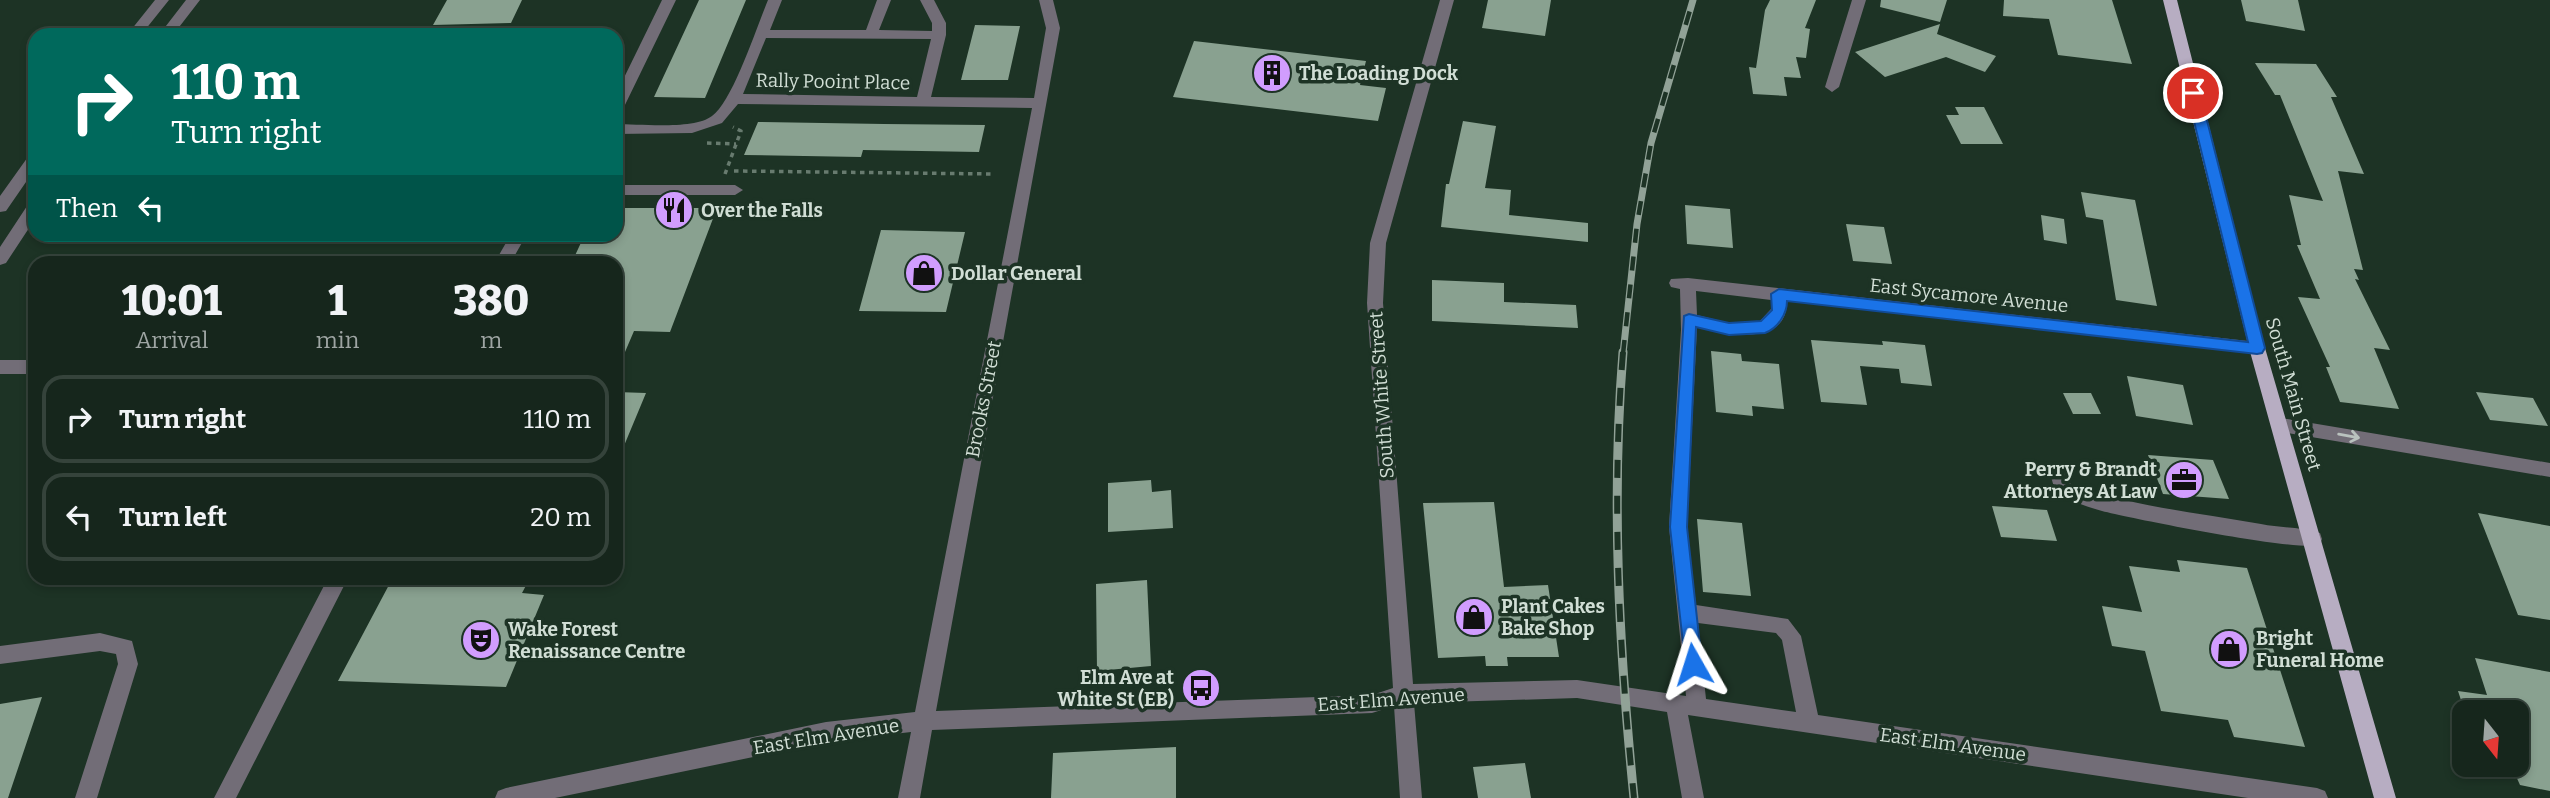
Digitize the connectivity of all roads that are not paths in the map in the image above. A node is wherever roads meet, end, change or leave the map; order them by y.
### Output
1 (162, 0) edge
2 (193, 0) edge
3 (669, 0) edge
4 (775, 0) edge
5 (884, 0) edge
6 (927, 0) edge
7 (1046, 0) edge
8 (1447, 0) edge
9 (1859, 0) edge
10 (2170, 0) edge
11 (140, 28) edge
12 (171, 28) edge
13 (761, 34) junction
14 (871, 34) junction
15 (939, 35) junction
16 (1832, 87) dead end
17 (623, 95) edge
18 (734, 99) junction
19 (923, 101) junction
20 (1039, 103) junction
21 (623, 129) edge
22 (28, 168) edge
23 (623, 190) edge
24 (735, 190) dead end
25 (0, 207) edge
26 (28, 217) edge
27 (28, 234) edge
28 (16, 235) junction
29 (0, 259) edge
30 (1779, 294) junction
31 (1689, 320) junction
32 (2257, 348) junction
33 (0, 367) edge
34 (28, 367) edge
35 (2281, 425) junction
36 (2058, 469) dead end
37 (2550, 470) edge
38 (2313, 539) junction
39 (334, 585) edge
40 (1688, 613) junction
41 (0, 655) edge
42 (1402, 694) junction
43 (1687, 706) junction
44 (922, 722) junction
45 (1808, 723) junction
46 (86, 798) edge
47 (225, 798) edge
48 (506, 798) edge
49 (909, 798) edge
50 (1411, 798) edge
51 (1693, 798) edge
52 (2317, 798) edge
53 (2385, 798) edge

1 - 11 street
2 - 12 street
3 - 17 street
4 - 13 street, Rally Pooint Place
5 - 14 street
6 - 15 street
7 - 20 street, Brooks Street
8 - 42 street, South White Street
9 - 16 street
10 - 32 main road, South Main Street
13 - 14 street
13 - 18 street, Rally Pooint Place
14 - 15 street
15 - 19 street
18 - 19 street, Rally Pooint Place
18 - 21 street
19 - 20 street, Rally Pooint Place
20 - 44 street, Brooks Street
22 - 25 street
23 - 24 street
26 - 28 street
27 - 28 street
28 - 29 street
30 - 31 street
30 - 31 street, East Sycamore Avenue
30 - 32 street, East Sycamore Avenue
31 - 40 street
32 - 35 main road, South Main Street
33 - 34 street
35 -> 37 street
35 - 38 main road, South Main Street
36 - 38 street
38 - 53 main road, South Main Street
39 - 47 street
40 - 43 street
40 - 45 street
41 - 46 street
42 - 43 street, East Elm Avenue
42 - 44 street, East Elm Avenue
42 - 50 street, South White Street
43 - 45 street, East Elm Avenue
43 - 51 street
44 - 48 street, East Elm Avenue
44 - 49 street, Brooks Street
45 - 52 street, East Elm Avenue

